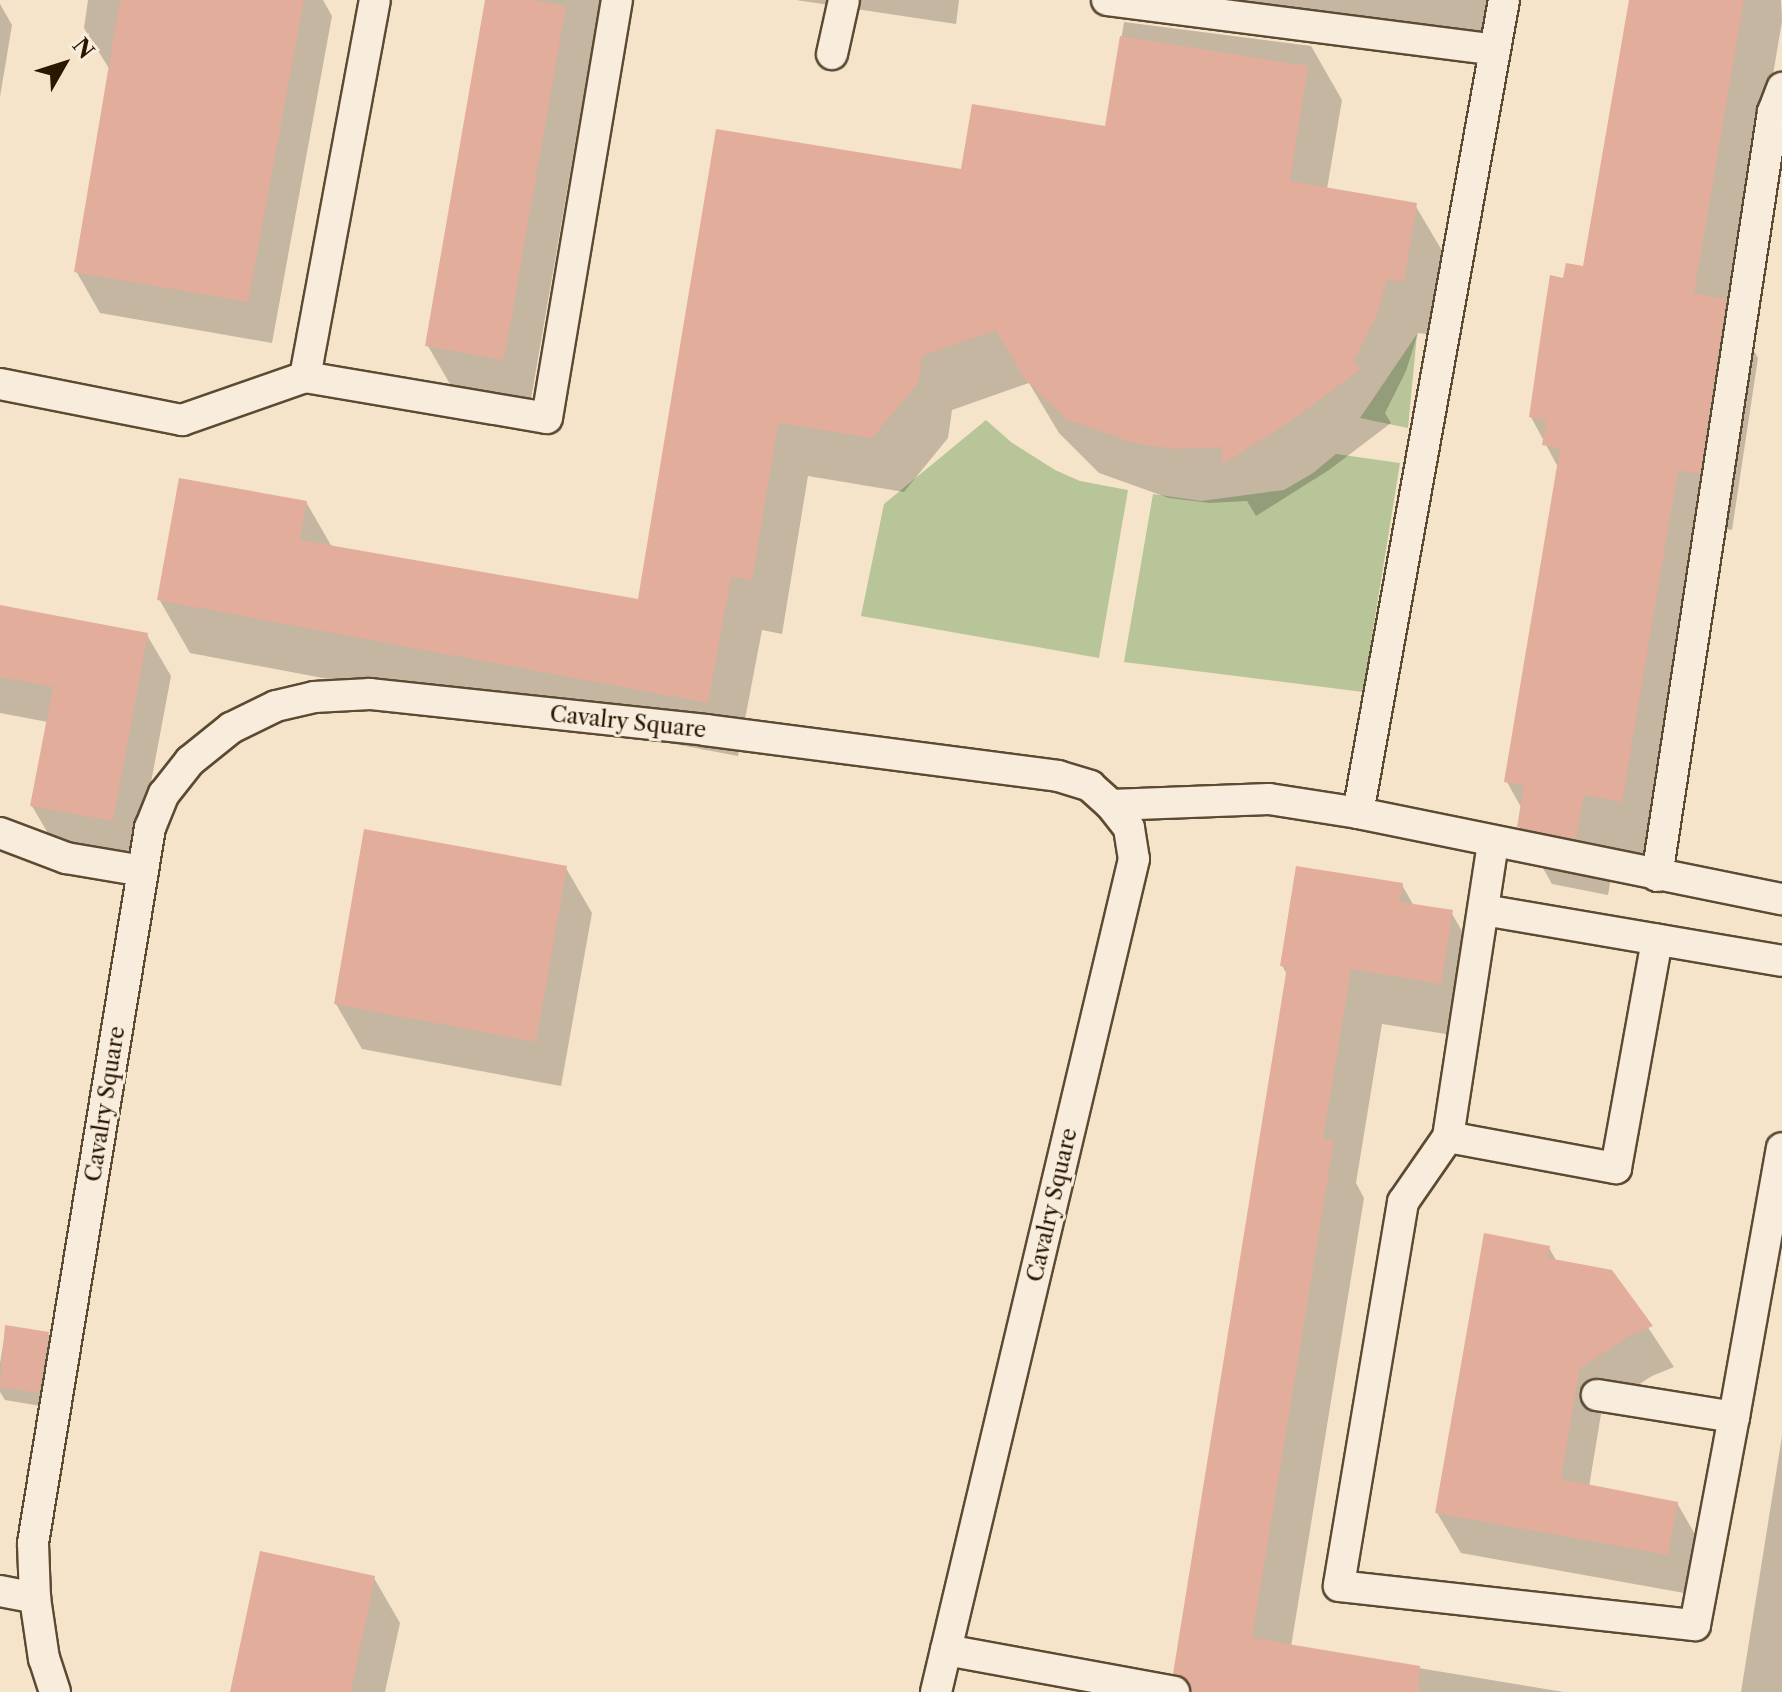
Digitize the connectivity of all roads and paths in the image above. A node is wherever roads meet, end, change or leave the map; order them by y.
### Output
1 (375, 0) edge
2 (617, 0) edge
3 (844, 0) edge
4 (1107, 0) edge
5 (1504, 0) edge
6 (1495, 50) junction
7 (832, 54) dead end
8 (1782, 88) edge
9 (305, 377) junction
10 (0, 384) edge
11 (1111, 805) junction
12 (1358, 813) junction
13 (0, 833) edge
14 (1493, 843) junction
15 (143, 871) junction
16 (1657, 876) junction
17 (1782, 899) edge
18 (1484, 910) junction
19 (1657, 940) junction
20 (1782, 961) edge
21 (1448, 1137) junction
22 (1782, 1148) edge
23 (1597, 1395) dead end
24 (1734, 1417) junction
25 (0, 1591) edge
26 (35, 1598) junction
27 (946, 1650) junction
28 (55, 1692) edge
29 (936, 1692) edge
30 (1174, 1692) edge

1 - 9 lane
2 - 9 lane
3 - 7 lane
4 - 6 lane
5 - 6 lane
6 - 12 lane
8 - 16 lane
9 - 10 lane
11 - 12 lane
11 - 15 lane, Cavalry Square
11 - 27 lane, Cavalry Square
12 - 14 lane
13 - 15 lane
14 - 16 lane
14 - 18 lane
15 - 26 lane, Cavalry Square
16 - 17 lane
18 - 19 lane
18 - 21 lane
19 - 20 lane
19 - 21 lane
21 - 24 lane
22 - 24 lane
23 - 24 lane
25 - 26 lane
26 - 28 lane, Cavalry Square
27 - 29 lane, Cavalry Square
27 - 30 lane

